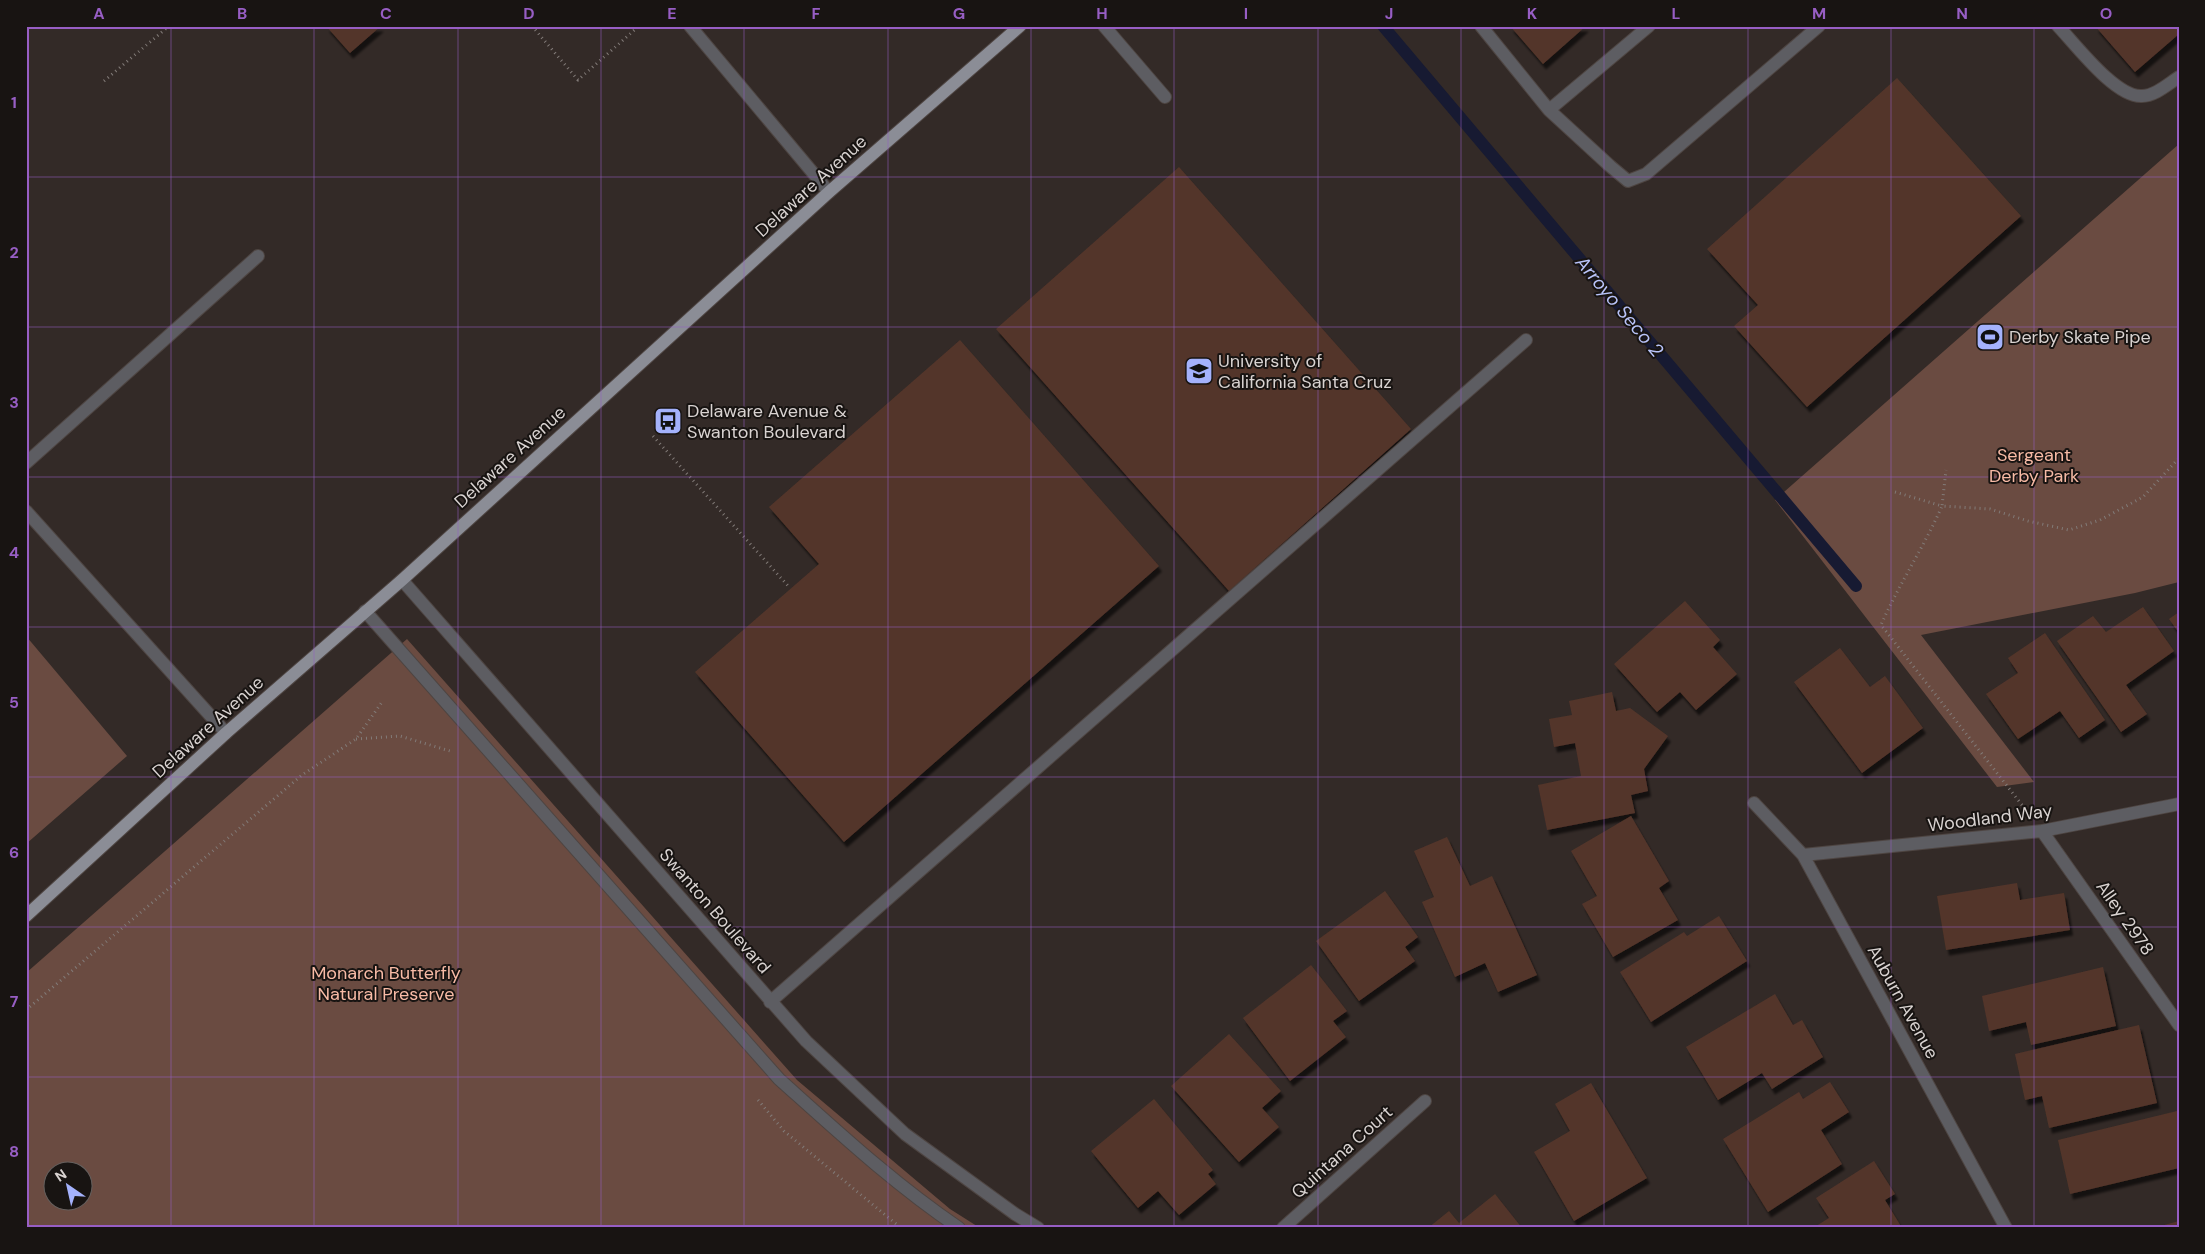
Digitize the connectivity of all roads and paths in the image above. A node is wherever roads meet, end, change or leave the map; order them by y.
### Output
1 (169, 26) edge
2 (532, 26) edge
3 (639, 26) edge
4 (690, 26) edge
5 (1020, 26) edge
6 (1104, 26) edge
7 (1481, 26) edge
8 (1649, 26) edge
9 (1819, 26) edge
10 (2058, 26) edge
11 (2179, 77) edge
12 (104, 81) dead end
13 (1165, 97) dead end
14 (1549, 110) junction
15 (829, 192) junction
16 (258, 256) dead end
17 (1526, 340) dead end
18 (653, 436) dead end
19 (2179, 458) edge
20 (26, 463) edge
21 (1946, 470) dead end
22 (1895, 492) dead end
23 (1942, 506) junction
24 (26, 511) edge
25 (402, 580) junction
26 (790, 588) dead end
27 (365, 611) junction
28 (382, 702) dead end
29 (226, 733) junction
30 (1754, 803) dead end
31 (2179, 804) edge
32 (2042, 831) junction
33 (1803, 855) junction
34 (26, 916) edge
35 (770, 1002) junction
36 (26, 1010) edge
37 (2179, 1025) edge
38 (1425, 1101) dead end
39 (959, 1228) edge
40 (1038, 1228) edge
41 (1283, 1228) edge
42 (2006, 1228) edge

1 - 12 path
2 - 3 path
4 - 15 street
5 - 15 main road, Delaware Avenue
6 - 13 street
7 - 14 street
8 - 14 street
9 - 14 street
10 - 11 street
15 - 25 main road, Delaware Avenue
16 - 20 street
17 - 35 street
18 - 26 path
19 - 23 path
21 - 23 path
22 - 23 path
23 - 32 path
24 - 29 street
25 - 27 main road, Delaware Avenue
25 - 35 street, Swanton Boulevard
27 - 29 main road, Delaware Avenue
27 - 39 street
28 - 36 path
29 - 34 main road, Delaware Avenue
30 - 33 street, Auburn Avenue
31 - 32 street, Woodland Way
32 - 33 street, Woodland Way
32 - 37 street, Alley 2978
33 - 42 street, Auburn Avenue
35 - 40 street, Swanton Boulevard
38 - 41 street, Quintana Court

